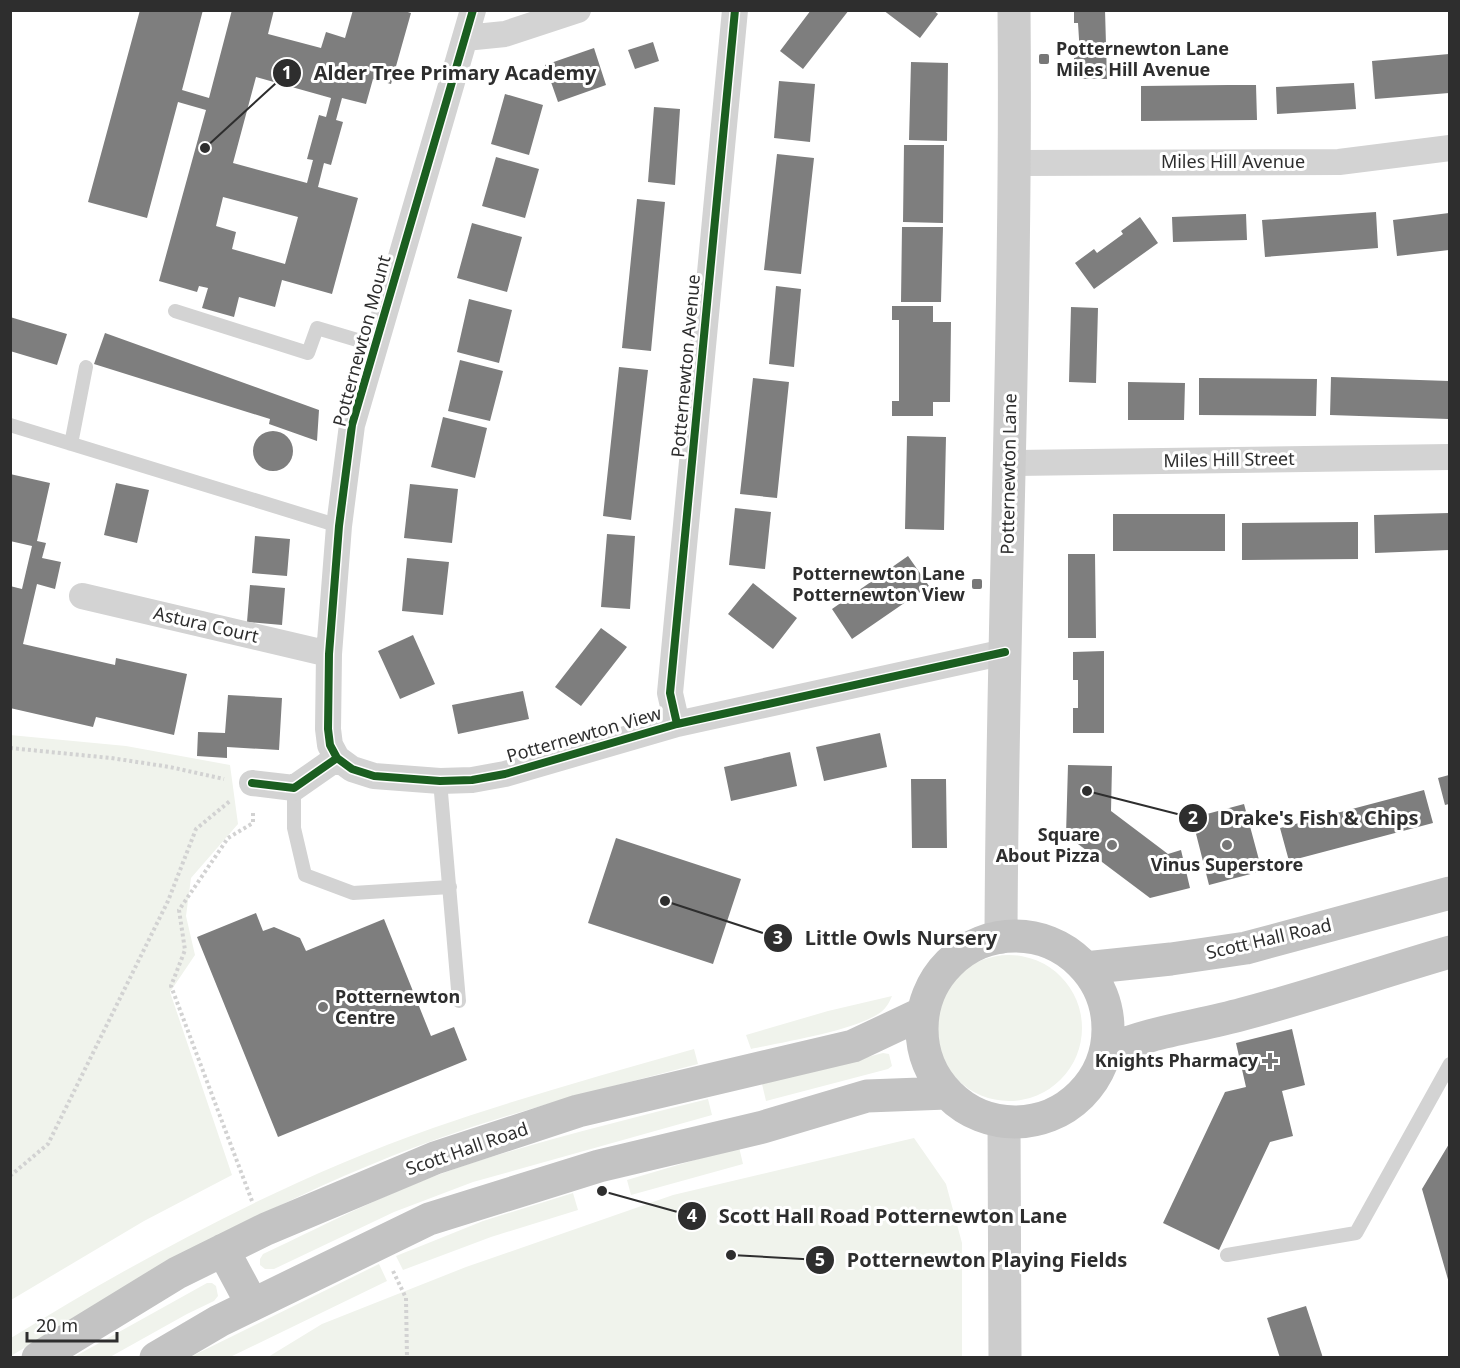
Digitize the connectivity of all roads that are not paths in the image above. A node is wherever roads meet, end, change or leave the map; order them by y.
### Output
1 (473, 10) edge
2 (578, 10) edge
3 (735, 10) edge
4 (1014, 10) edge
5 (465, 38) junction
6 (1449, 148) edge
7 (1015, 163) junction
8 (175, 311) dead end
9 (374, 345) junction
10 (86, 367) dead end
11 (10, 425) edge
12 (71, 444) junction
13 (1449, 457) edge
14 (1009, 463) junction
15 (339, 526) junction
16 (82, 596) dead end
17 (1005, 652) junction
18 (329, 654) junction
19 (677, 724) junction
20 (337, 758) junction
21 (440, 781) junction
22 (252, 783) road end
23 (294, 788) junction
24 (450, 887) junction
25 (1449, 892) edge
26 (1001, 937) junction
27 (1449, 952) edge
28 (1085, 968) junction
29 (459, 1001) dead end
30 (924, 1013) junction
31 (1106, 1051) junction
32 (1449, 1064) edge
33 (947, 1093) junction
34 (1004, 1122) junction
35 (223, 1250) junction
36 (1227, 1255) dead end
37 (252, 1304) junction
38 (38, 1358) edge
39 (156, 1358) edge
40 (1005, 1358) edge

1 - 5 street, Potternewton Mount
2 - 5 street
3 - 19 street, Potternewton Avenue
4 - 7 main road, Potternewton Lane
5 - 9 street, Potternewton Mount
6 - 7 street, Miles Hill Avenue
7 - 14 main road, Potternewton Lane
8 - 9 lane
9 - 15 street, Potternewton Mount
10 - 12 lane
11 - 12 lane
12 - 15 lane
13 - 14 street, Miles Hill Street
14 - 17 main road, Potternewton Lane
15 - 18 street, Potternewton Mount
16 - 18 street, Astura Court
17 - 19 street, Potternewton View
17 - 26 main road, Potternewton Lane
18 - 20 street, Potternewton Mount
19 - 21 street, Potternewton View
20 - 21 street, Potternewton View
20 - 23 street
21 - 24 lane
22 - 23 street
23 - 24 lane
24 - 29 lane
25 - 28 highway, Scott Hall Road
26 - 28 highway
26 - 30 highway
27 - 31 highway
28 - 31 highway
30 - 33 highway
30 - 35 highway, Scott Hall Road
31 - 34 highway
32 - 36 lane
33 - 34 highway
33 - 37 highway
34 - 40 main road
35 - 37 highway
35 - 38 highway, Scott Hall Road
37 - 39 highway

